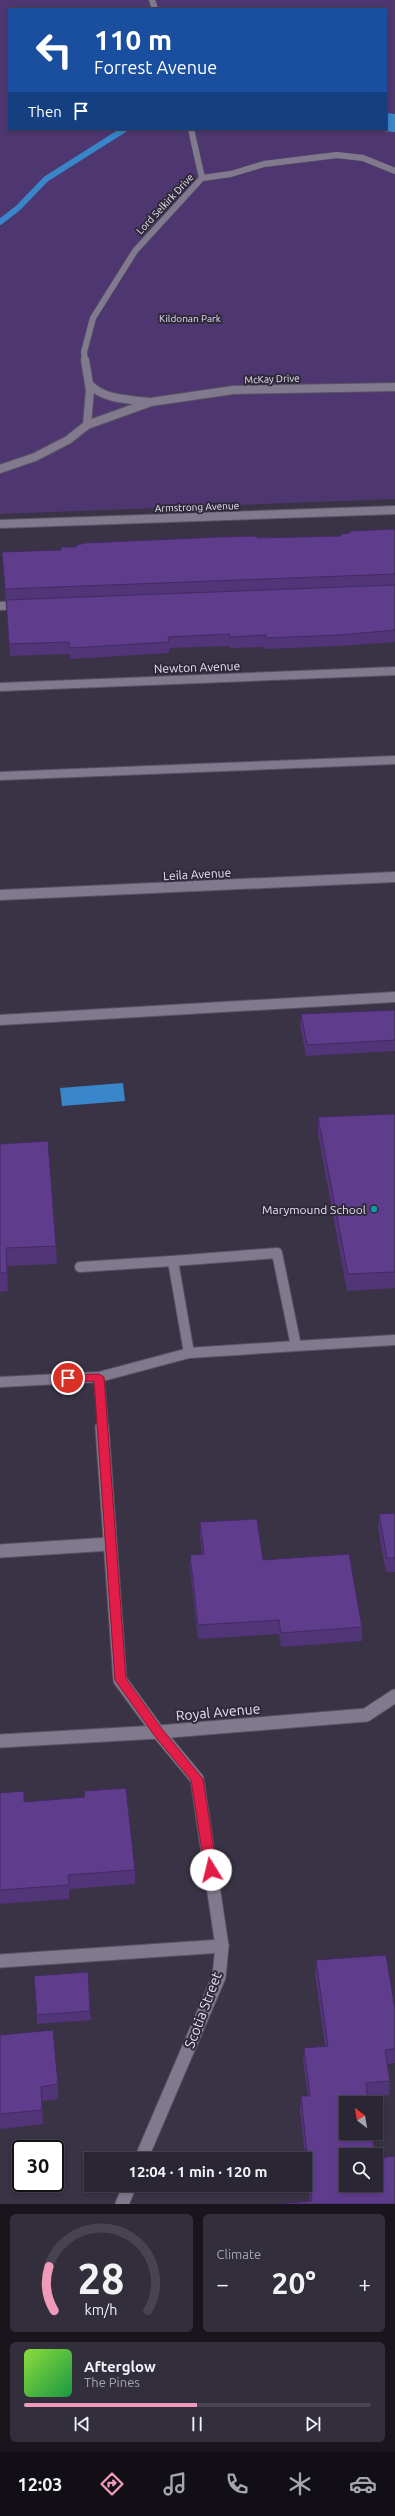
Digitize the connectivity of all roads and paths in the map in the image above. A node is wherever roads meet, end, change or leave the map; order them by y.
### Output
1 (191, 130) edge
2 (395, 170) edge
3 (202, 178) junction
4 (89, 384) junction
5 (395, 387) edge
6 (150, 402) junction
7 (88, 425) junction
8 (0, 468) edge
9 (395, 510) edge
10 (0, 524) edge
11 (32, 604) edge
12 (0, 606) edge
13 (395, 671) edge
14 (0, 687) edge
15 (395, 760) edge
16 (0, 776) edge
17 (395, 877) edge
18 (0, 895) edge
19 (395, 997) edge
20 (0, 1020) edge
21 (173, 1261) junction
22 (80, 1267) dead end
23 (395, 1340) edge
24 (296, 1346) junction
25 (189, 1353) junction
26 (99, 1377) junction
27 (0, 1382) edge
28 (110, 1544) junction
29 (0, 1550) edge
30 (395, 1696) edge
31 (158, 1732) junction
32 (0, 1740) edge
33 (222, 1946) junction
34 (0, 1961) edge
35 (144, 2152) edge
36 (127, 2192) edge
37 (122, 2204) edge

1 - 3 street
2 - 3 street, Lord Selkirk Drive
3 - 4 street, Lord Selkirk Drive
4 - 6 street, McKay Drive
4 - 7 street, Lord Selkirk Drive
5 - 6 street, McKay Drive
6 - 7 street, McKay Drive
7 - 8 street, McKay Drive
9 - 10 street, Armstrong Avenue
11 - 12 street
13 - 14 street, Newton Avenue
15 - 16 street
17 - 18 street, Leila Avenue
19 - 20 street
21 - 22 street
21 - 24 street
21 - 25 street
23 - 24 street
24 - 25 street
25 - 26 street
26 - 27 street
26 - 28 street, Scotia Street
28 - 29 street
28 - 31 street, Scotia Street
30 - 31 street, Royal Avenue
31 - 32 street, Royal Avenue
31 - 33 street, Scotia Street
33 - 34 street
33 - 35 street, Scotia Street
36 - 37 street

